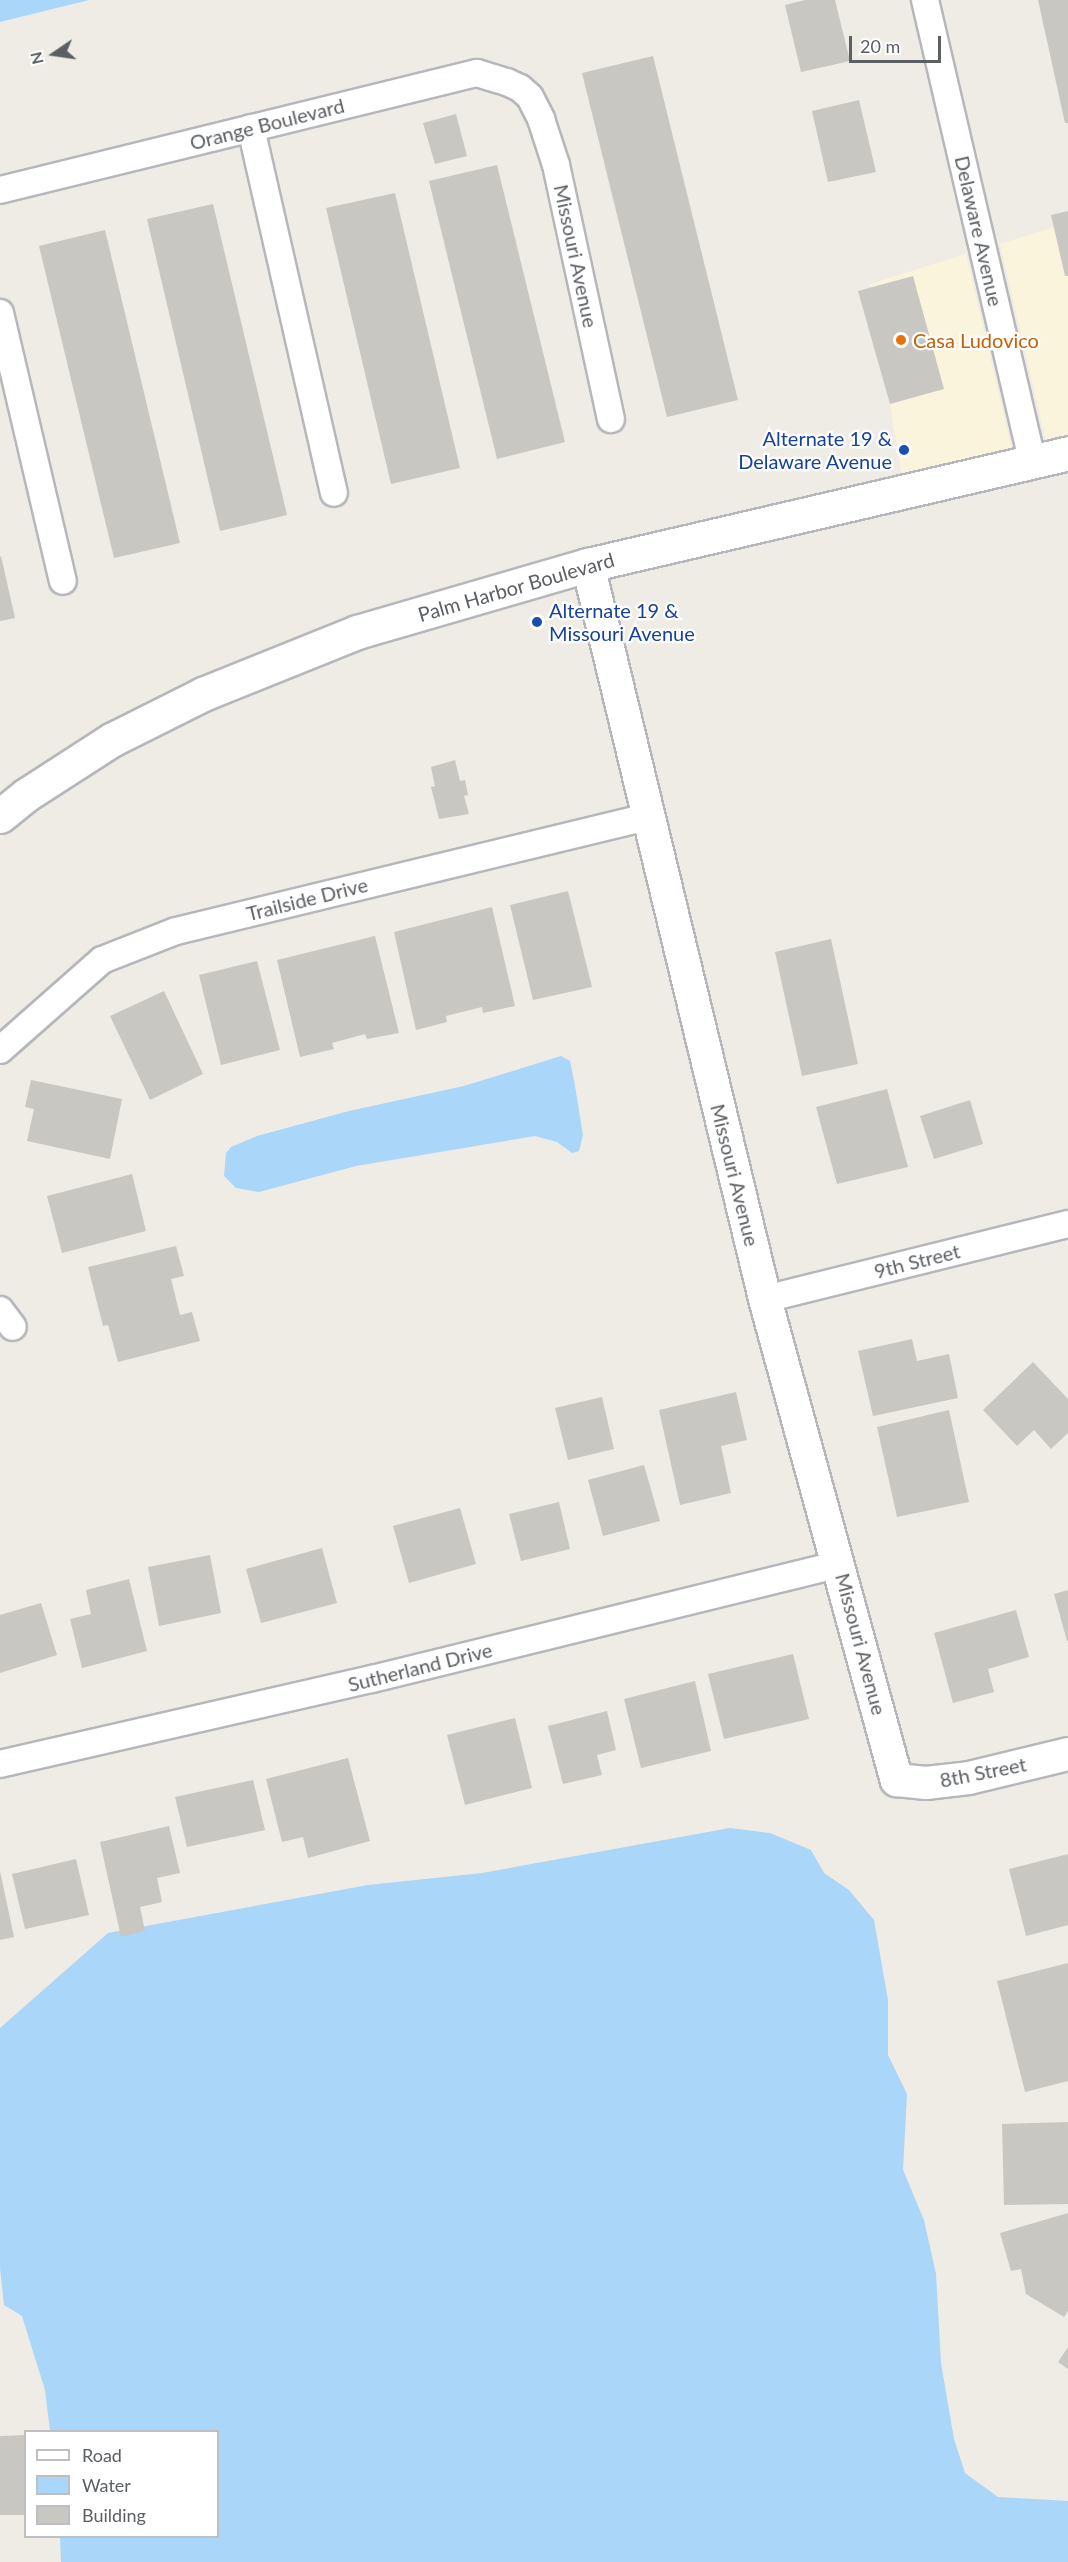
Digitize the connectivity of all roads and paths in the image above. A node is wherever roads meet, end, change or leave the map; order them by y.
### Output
1 (925, 0) edge
2 (530, 97) joint
3 (251, 129) junction
4 (0, 190) edge
5 (0, 313) edge
6 (611, 419) dead end
7 (1068, 453) edge
8 (1032, 461) junction
9 (334, 493) dead end
10 (588, 565) junction
11 (63, 581) dead end
12 (0, 816) edge
13 (648, 817) junction
14 (0, 1050) edge
15 (1068, 1224) edge
16 (765, 1299) junction
17 (840, 1564) junction
18 (1068, 1754) edge
19 (0, 1764) edge
20 (897, 1780) joint

1 - 8 street, Delaware Avenue
2 - 3 street, Orange Boulevard
2 - 6 street, Missouri Avenue
3 - 4 street, Orange Boulevard
3 - 9 street
5 - 11 street
7 - 8 main road, Palm Harbor Boulevard
8 - 10 main road, Palm Harbor Boulevard
10 - 12 main road, Palm Harbor Boulevard
10 - 13 street, Missouri Avenue
13 - 14 street, Trailside Drive
13 - 16 street, Missouri Avenue
15 - 16 street, 9th Street
16 - 17 street, Missouri Avenue
17 - 19 street, Sutherland Drive
17 - 20 street, Missouri Avenue
18 - 20 street, 8th Street

